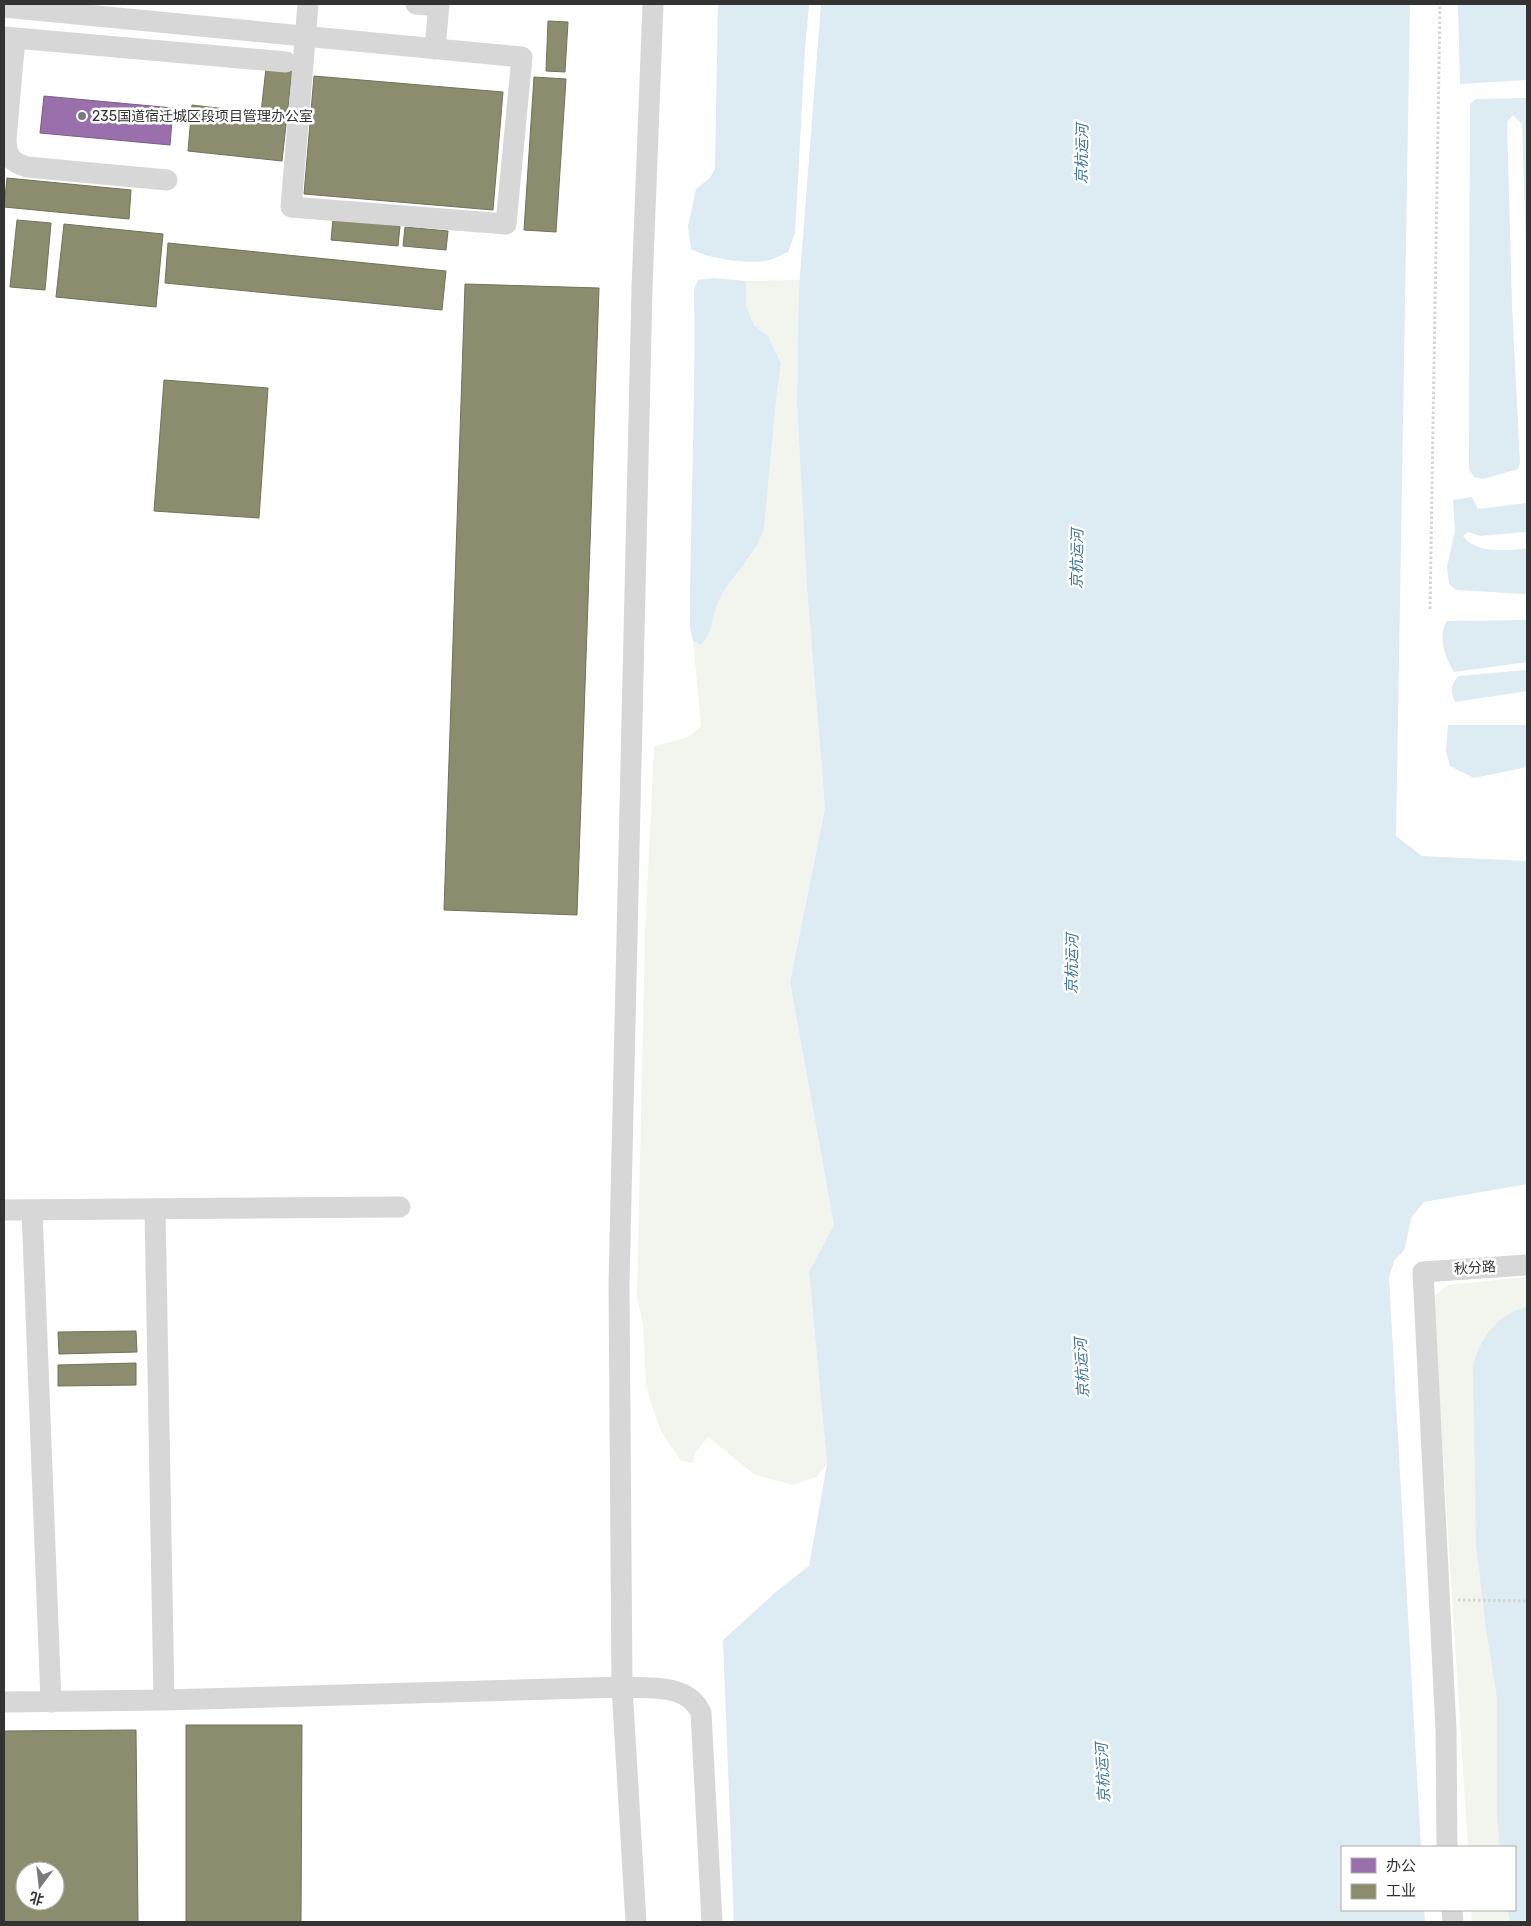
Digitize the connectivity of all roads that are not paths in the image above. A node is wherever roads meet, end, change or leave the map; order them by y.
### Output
1 (308, 4) edge
2 (416, 4) edge
3 (653, 4) edge
4 (439, 5) edge
5 (4, 7) edge
6 (305, 36) junction
7 (10, 37) edge
8 (435, 49) junction
9 (286, 62) dead end
10 (167, 180) dead end
11 (400, 1207) dead end
12 (155, 1209) junction
13 (4, 1210) edge
14 (32, 1210) junction
15 (1527, 1265) edge
16 (622, 1687) junction
17 (164, 1700) junction
18 (4, 1702) edge
19 (51, 1702) junction
20 (1447, 1846) edge
21 (636, 1922) edge
22 (712, 1922) edge

1 - 6 street
2 - 4 street
3 - 16 street
4 - 8 street
5 - 6 street
6 - 8 street
6 - 8 street
7 - 9 street
7 - 10 street
11 - 12 street
12 - 14 street
12 - 17 street
13 - 14 street
14 - 19 street
15 - 20 street, 秋分路
16 - 17 street
16 - 21 street
16 - 22 street
17 - 19 street
18 - 19 street

